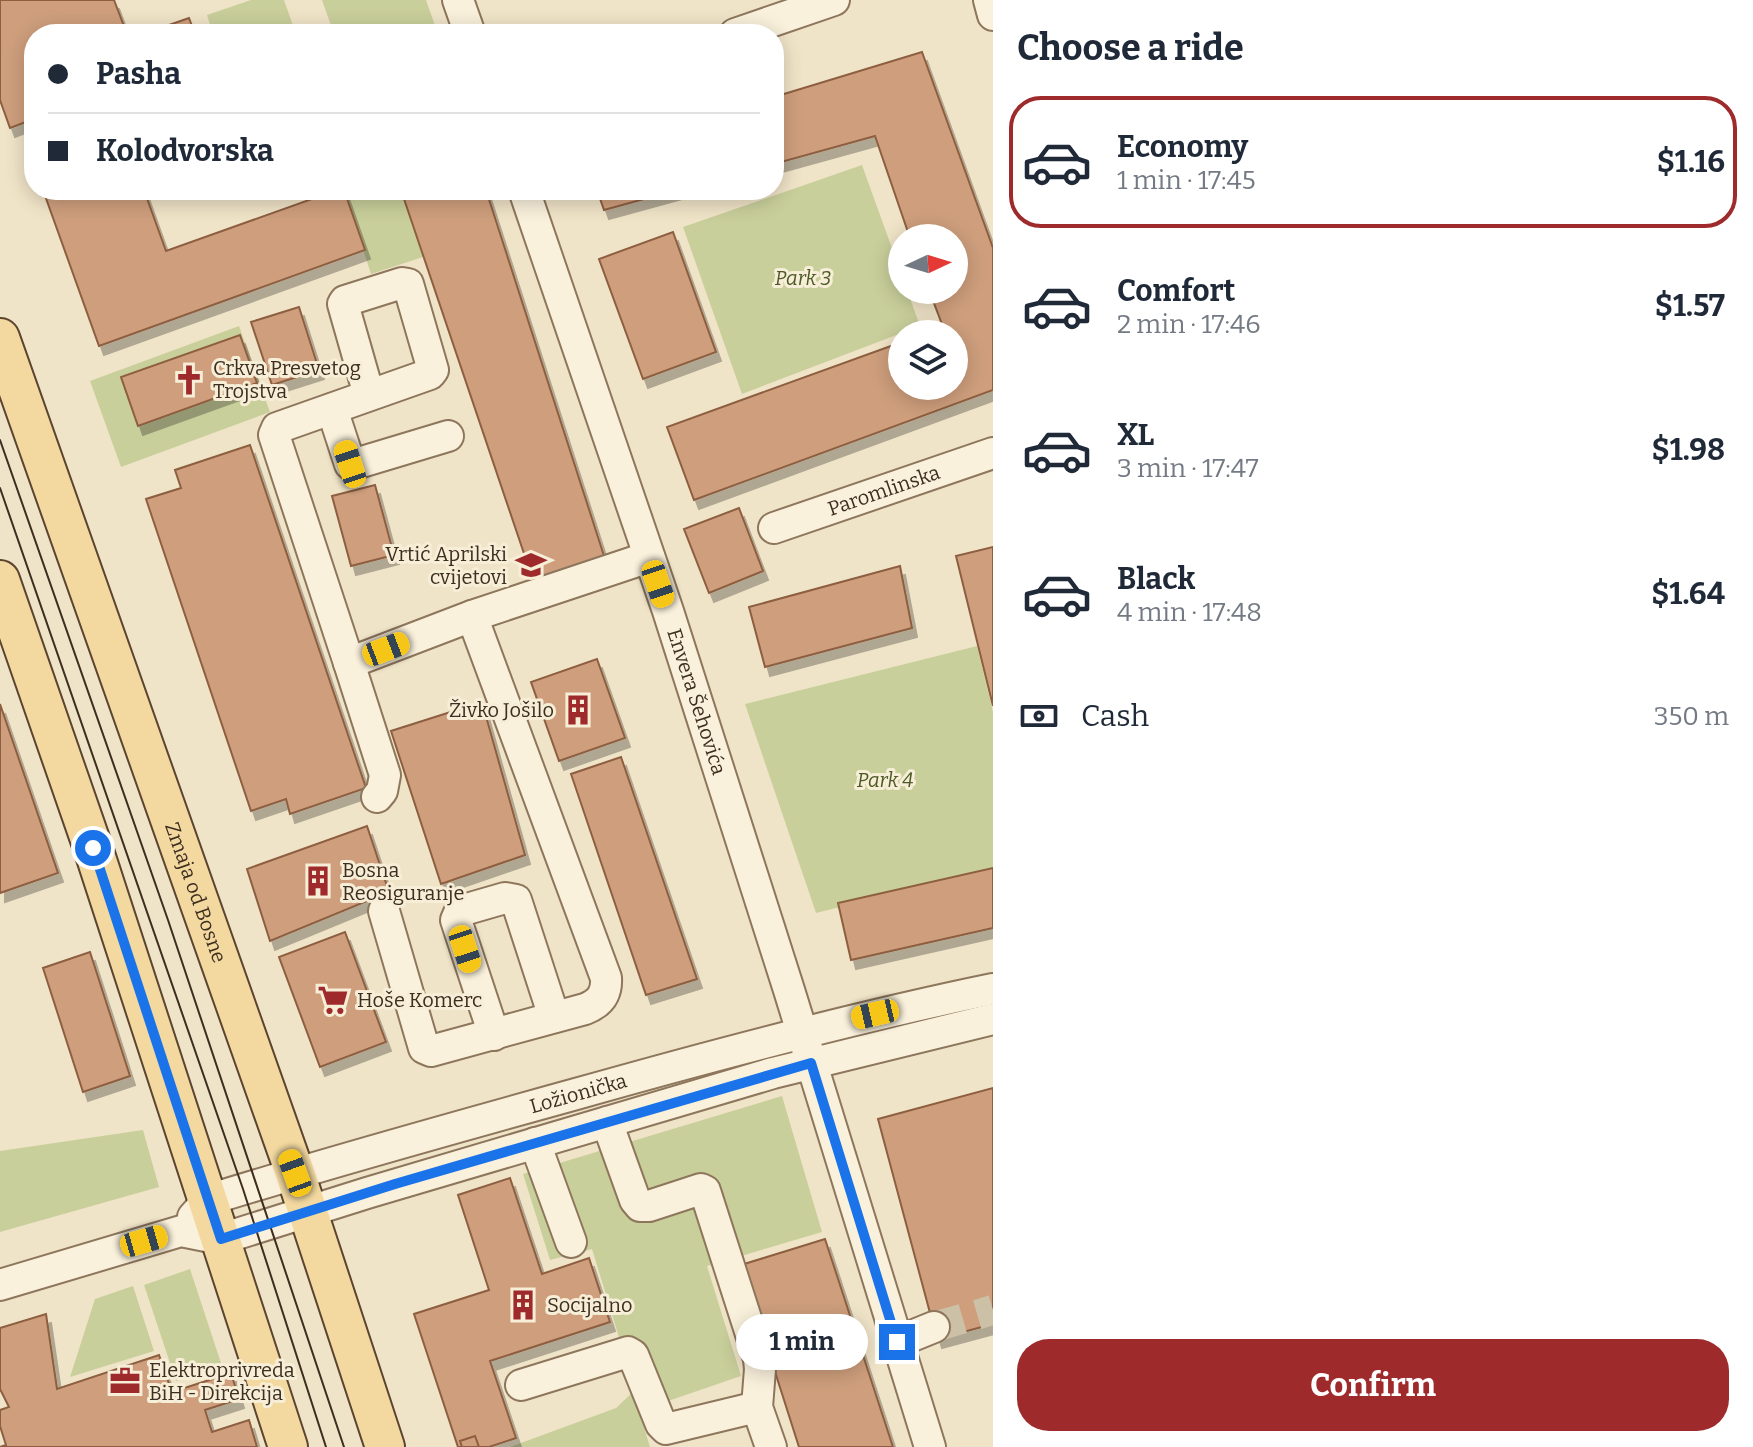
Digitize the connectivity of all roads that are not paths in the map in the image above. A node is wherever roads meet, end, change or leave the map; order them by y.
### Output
1 (458, 0) edge
2 (834, 0) edge
3 (989, 0) edge
4 (993, 15) edge
5 (466, 24) edge
6 (764, 24) edge
7 (527, 200) edge
8 (0, 338) edge
9 (369, 395) dead end
10 (332, 409) junction
11 (448, 436) dead end
12 (993, 453) edge
13 (774, 528) dead end
14 (649, 557) junction
15 (0, 580) edge
16 (472, 616) junction
17 (349, 663) junction
18 (377, 797) dead end
19 (384, 911) dead end
20 (993, 989) edge
21 (554, 1017) junction
22 (993, 1019) edge
23 (802, 1032) junction
24 (494, 1035) junction
25 (811, 1063) junction
26 (607, 1122) junction
27 (535, 1143) junction
28 (295, 1173) junction
29 (208, 1200) junction
30 (308, 1211) junction
31 (181, 1231) junction
32 (221, 1239) junction
33 (571, 1242) dead end
34 (0, 1285) edge
35 (934, 1327) tunnel mouth
36 (897, 1342) junction
37 (521, 1385) dead end
38 (757, 1407) junction
39 (288, 1447) edge
40 (385, 1447) edge
41 (771, 1447) edge
42 (930, 1447) edge

1 - 5 street
2 - 6 street
3 - 4 street
7 - 14 street, Envera Šehovića
8 - 28 main road, Zmaja od Bosne
9 - 10 street
10 - 11 street
10 - 17 street
12 - 13 street, Paromlinska
14 - 16 street
14 - 23 street, Envera Šehovića
15 - 29 main road
16 - 17 street
16 - 21 street
17 - 18 street
19 - 24 street
20 - 23 street, Ložionička
21 - 24 street
21 - 24 street
22 - 25 street, Ložionička
23 - 25 street, Envera Šehovića
23 - 28 street, Ložionička
25 - 26 street, Ložionička
25 - 36 street, Envera Šehovića
26 - 27 street, Ložionička
26 - 38 street
27 - 30 street, Ložionička
27 - 33 street
28 - 29 street, Ložionička
28 - 30 main road, Zmaja od Bosne
29 - 31 street
29 - 32 main road
30 - 32 street, Ložionička
30 - 40 main road, Zmaja od Bosne
31 - 32 street, Ložionička
31 - 34 street, Ložionička
32 - 39 main road
35 - 36 street
36 - 42 street, Envera Šehovića
37 - 38 street
38 - 41 street

